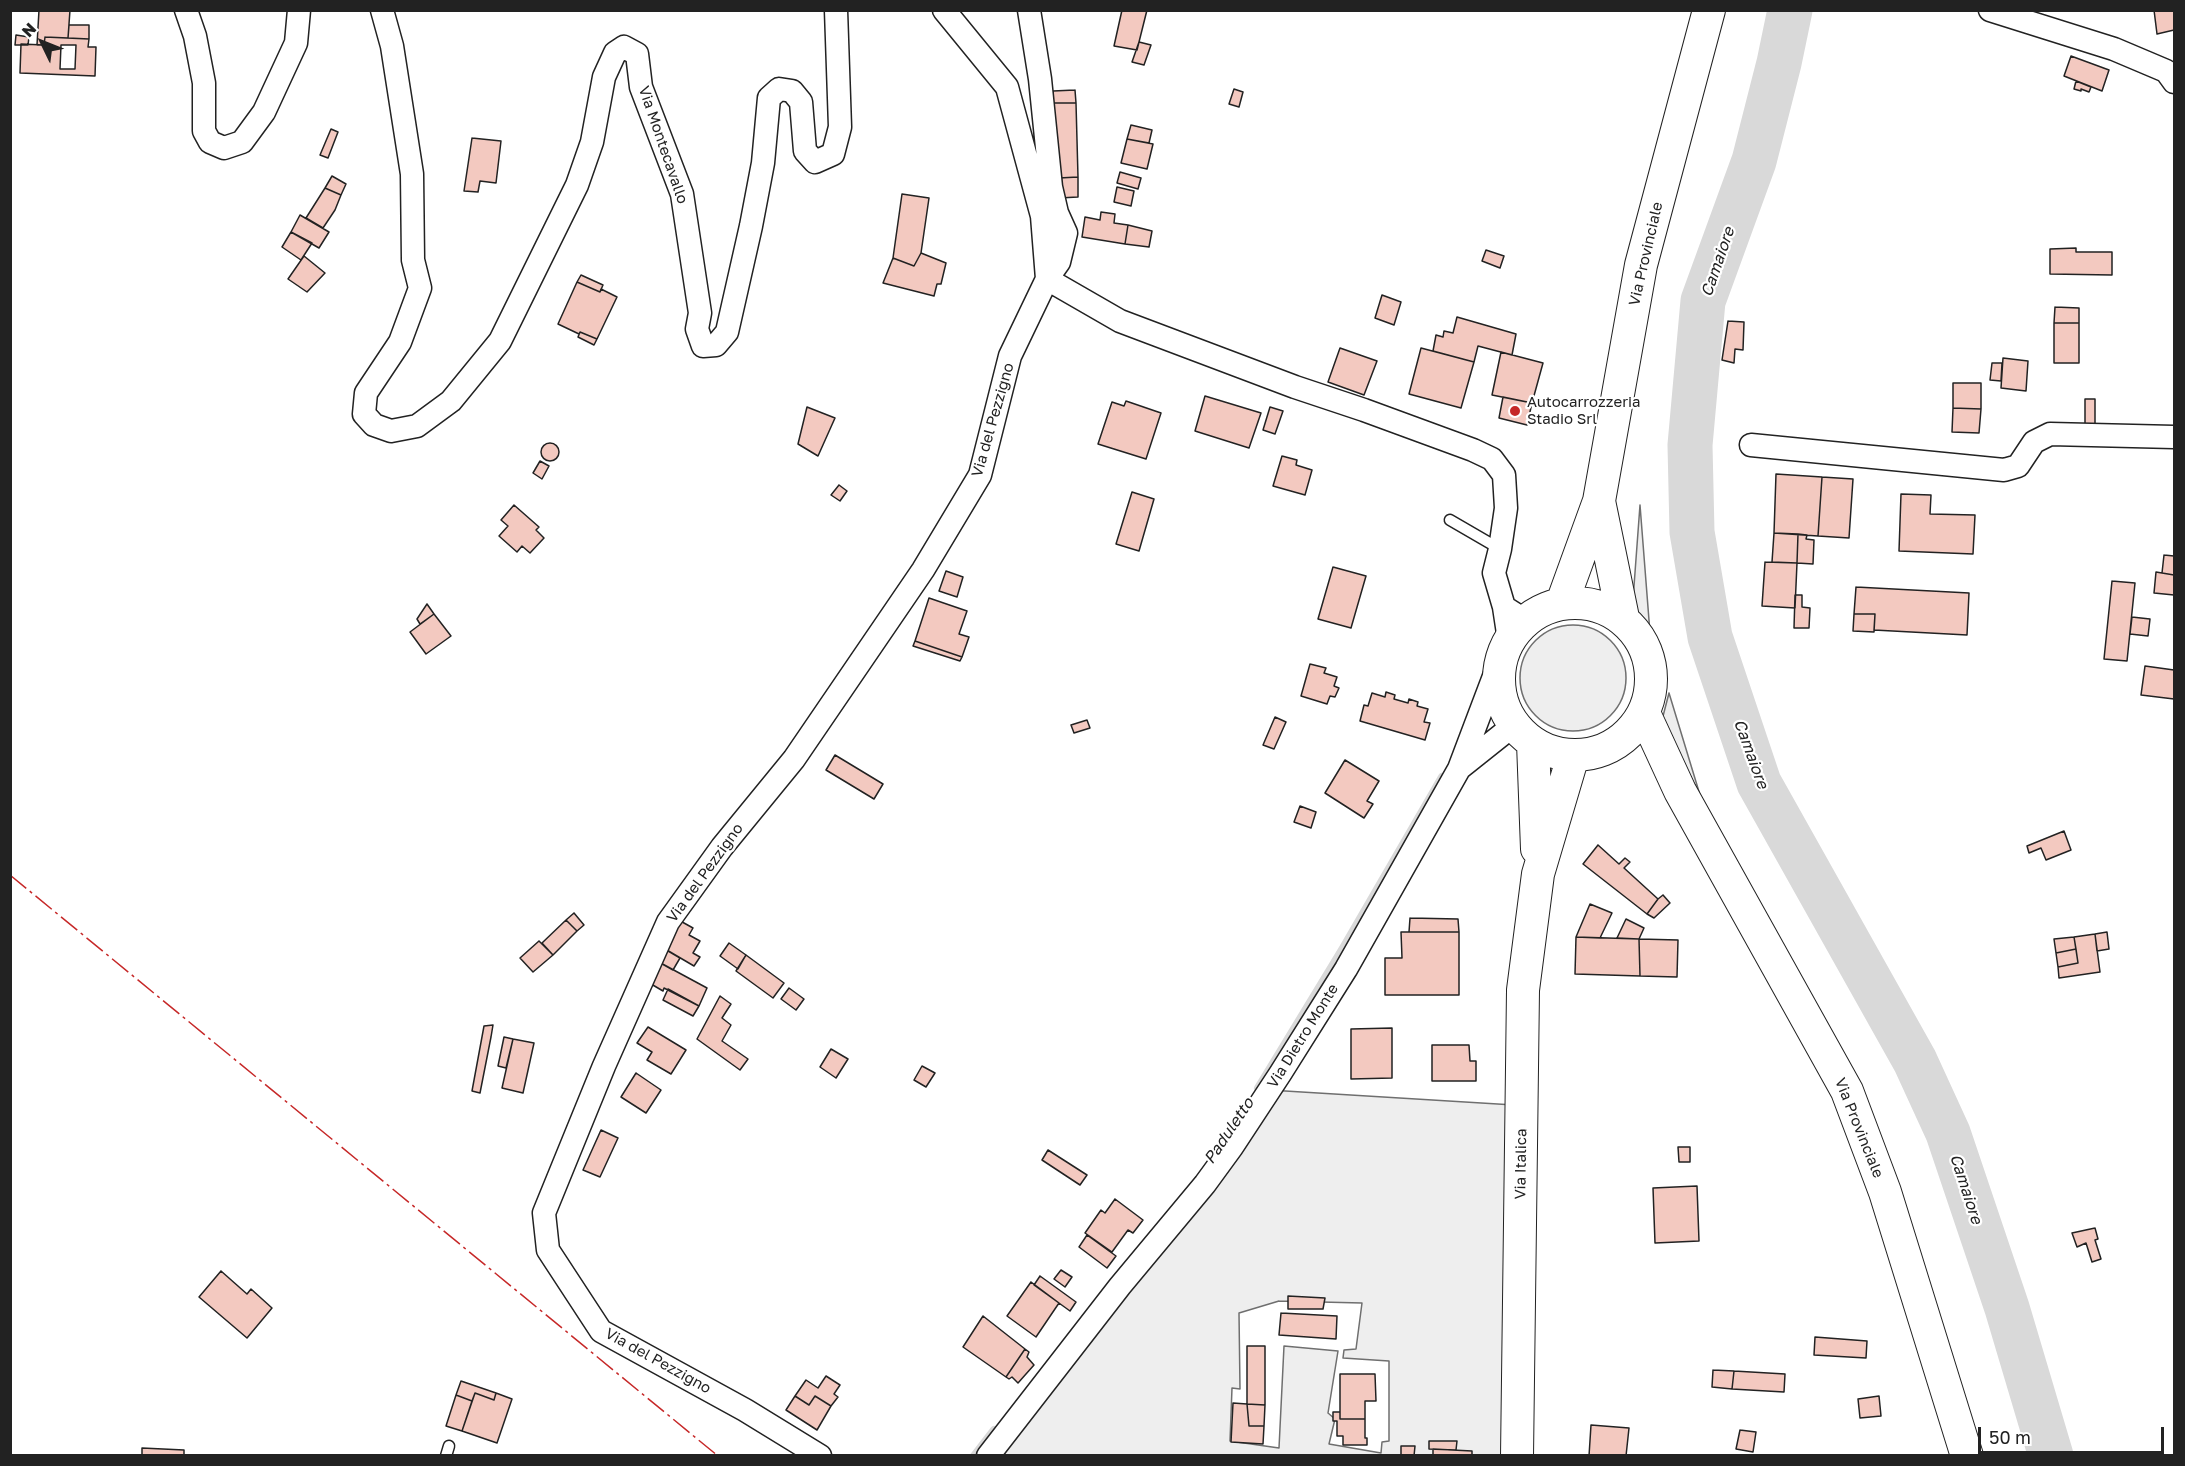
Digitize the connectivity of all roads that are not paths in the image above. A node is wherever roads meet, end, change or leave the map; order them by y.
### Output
1 (186, 10) edge
2 (299, 10) edge
3 (382, 10) edge
4 (836, 10) edge
5 (944, 10) edge
6 (1029, 10) edge
7 (1709, 10) edge
8 (1990, 10) edge
9 (2172, 72) edge
10 (1047, 279) junction
11 (2175, 437) edge
12 (1751, 445) dead end
13 (1599, 501) junction
14 (1450, 520) dead end
15 (1500, 549) junction
16 (1562, 603) junction
17 (1623, 618) junction
18 (1510, 632) junction
19 (1644, 713) junction
20 (1523, 734) junction
21 (1619, 742) junction
22 (1573, 756) junction
23 (1459, 769) junction
24 (1680, 791) junction
25 (1538, 874) junction
26 (820, 1455) edge
27 (988, 1455) edge
28 (1517, 1455) edge
29 (1968, 1455) edge

1 - 2 street
3 - 4 street, Via Montecavallo
5 - 10 street
6 - 10 street, Via del Pezzigno
7 - 13 main road, Via Provinciale
8 - 9 street
10 - 15 street
10 - 26 street, Via del Pezzigno
11 - 12 street
13 - 16 main road, Via Provinciale
13 - 17 main road, Via Provinciale
14 - 15 lane
15 - 18 street
16 - 17 main road, Via Provinciale
16 - 18 main road, Via Provinciale
17 - 19 main road, Via Provinciale
18 - 20 main road
18 - 23 street, Via Dietro Monte
19 - 21 main road, Via Provinciale
19 - 24 main road, Via Provinciale
20 - 22 main road, Via Provinciale
20 - 23 street, Via Dietro Monte
20 - 25 main road, Via Italica
21 - 22 main road, Via Provinciale
21 - 24 main road, Via Provinciale
22 - 25 main road, Via Italica
23 - 27 street, Via Dietro Monte
24 - 29 main road, Via Provinciale
25 - 28 main road, Via Italica

